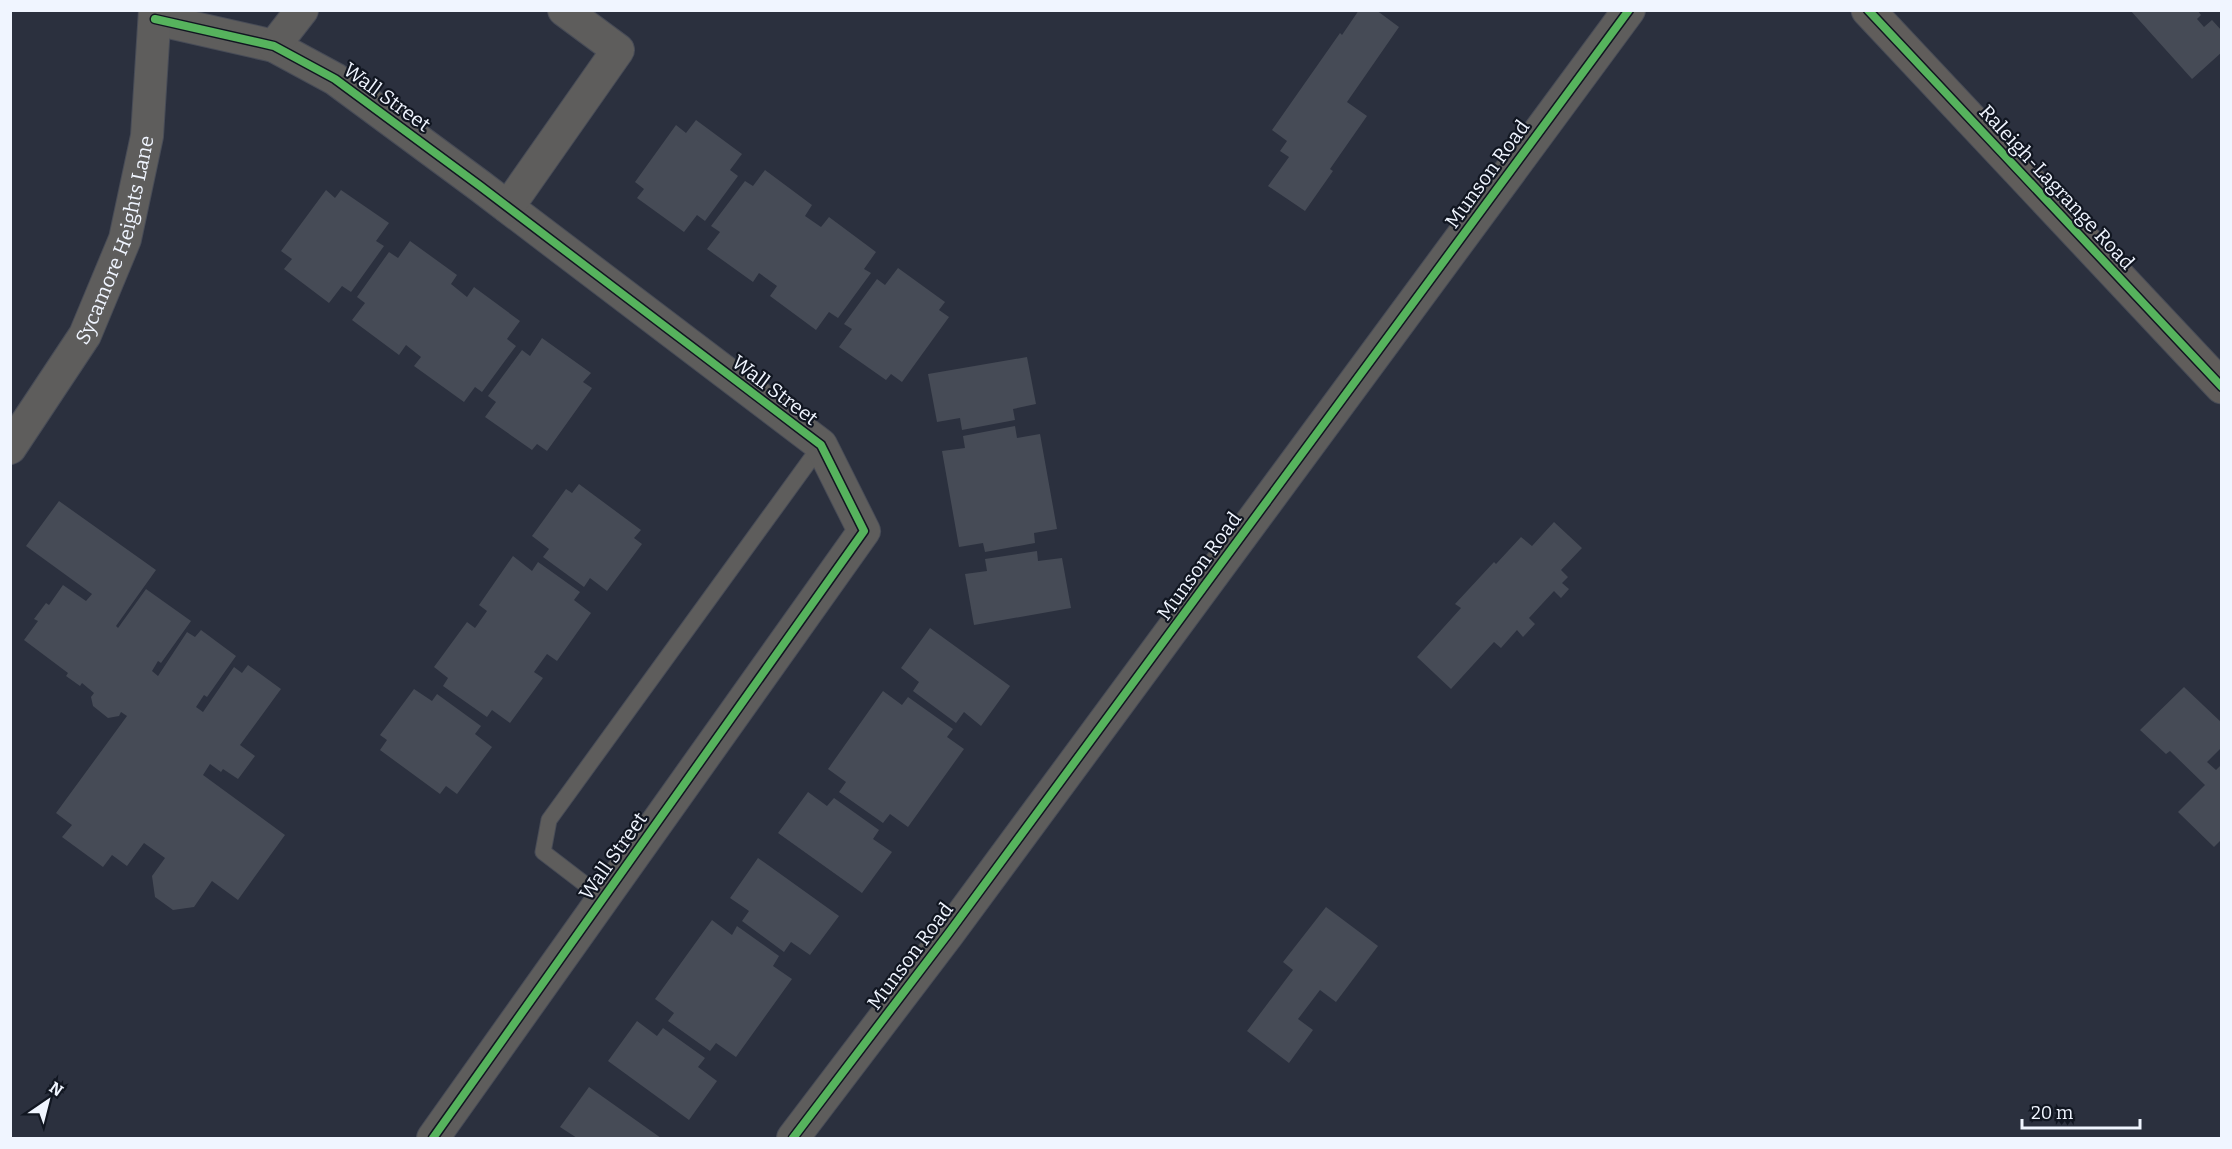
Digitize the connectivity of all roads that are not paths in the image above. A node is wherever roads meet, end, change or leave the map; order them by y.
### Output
1 (302, 10) edge
2 (564, 10) edge
3 (1629, 10) edge
4 (1868, 10) edge
5 (155, 15) edge
6 (274, 46) junction
7 (508, 207) junction
8 (2222, 387) edge
9 (821, 445) junction
10 (10, 448) edge
11 (603, 898) junction
12 (433, 1138) edge
13 (793, 1138) edge

1 - 6 street
2 - 7 street
3 - 13 street, Munson Road
4 - 8 main road, Raleigh-Lagrange Road
5 - 6 street, Wall Street
5 - 10 street, Sycamore Heights Lane
6 - 7 street, Wall Street
7 - 9 street, Wall Street
9 - 11 street, Wall Street
9 - 11 lane
11 - 12 street, Wall Street

